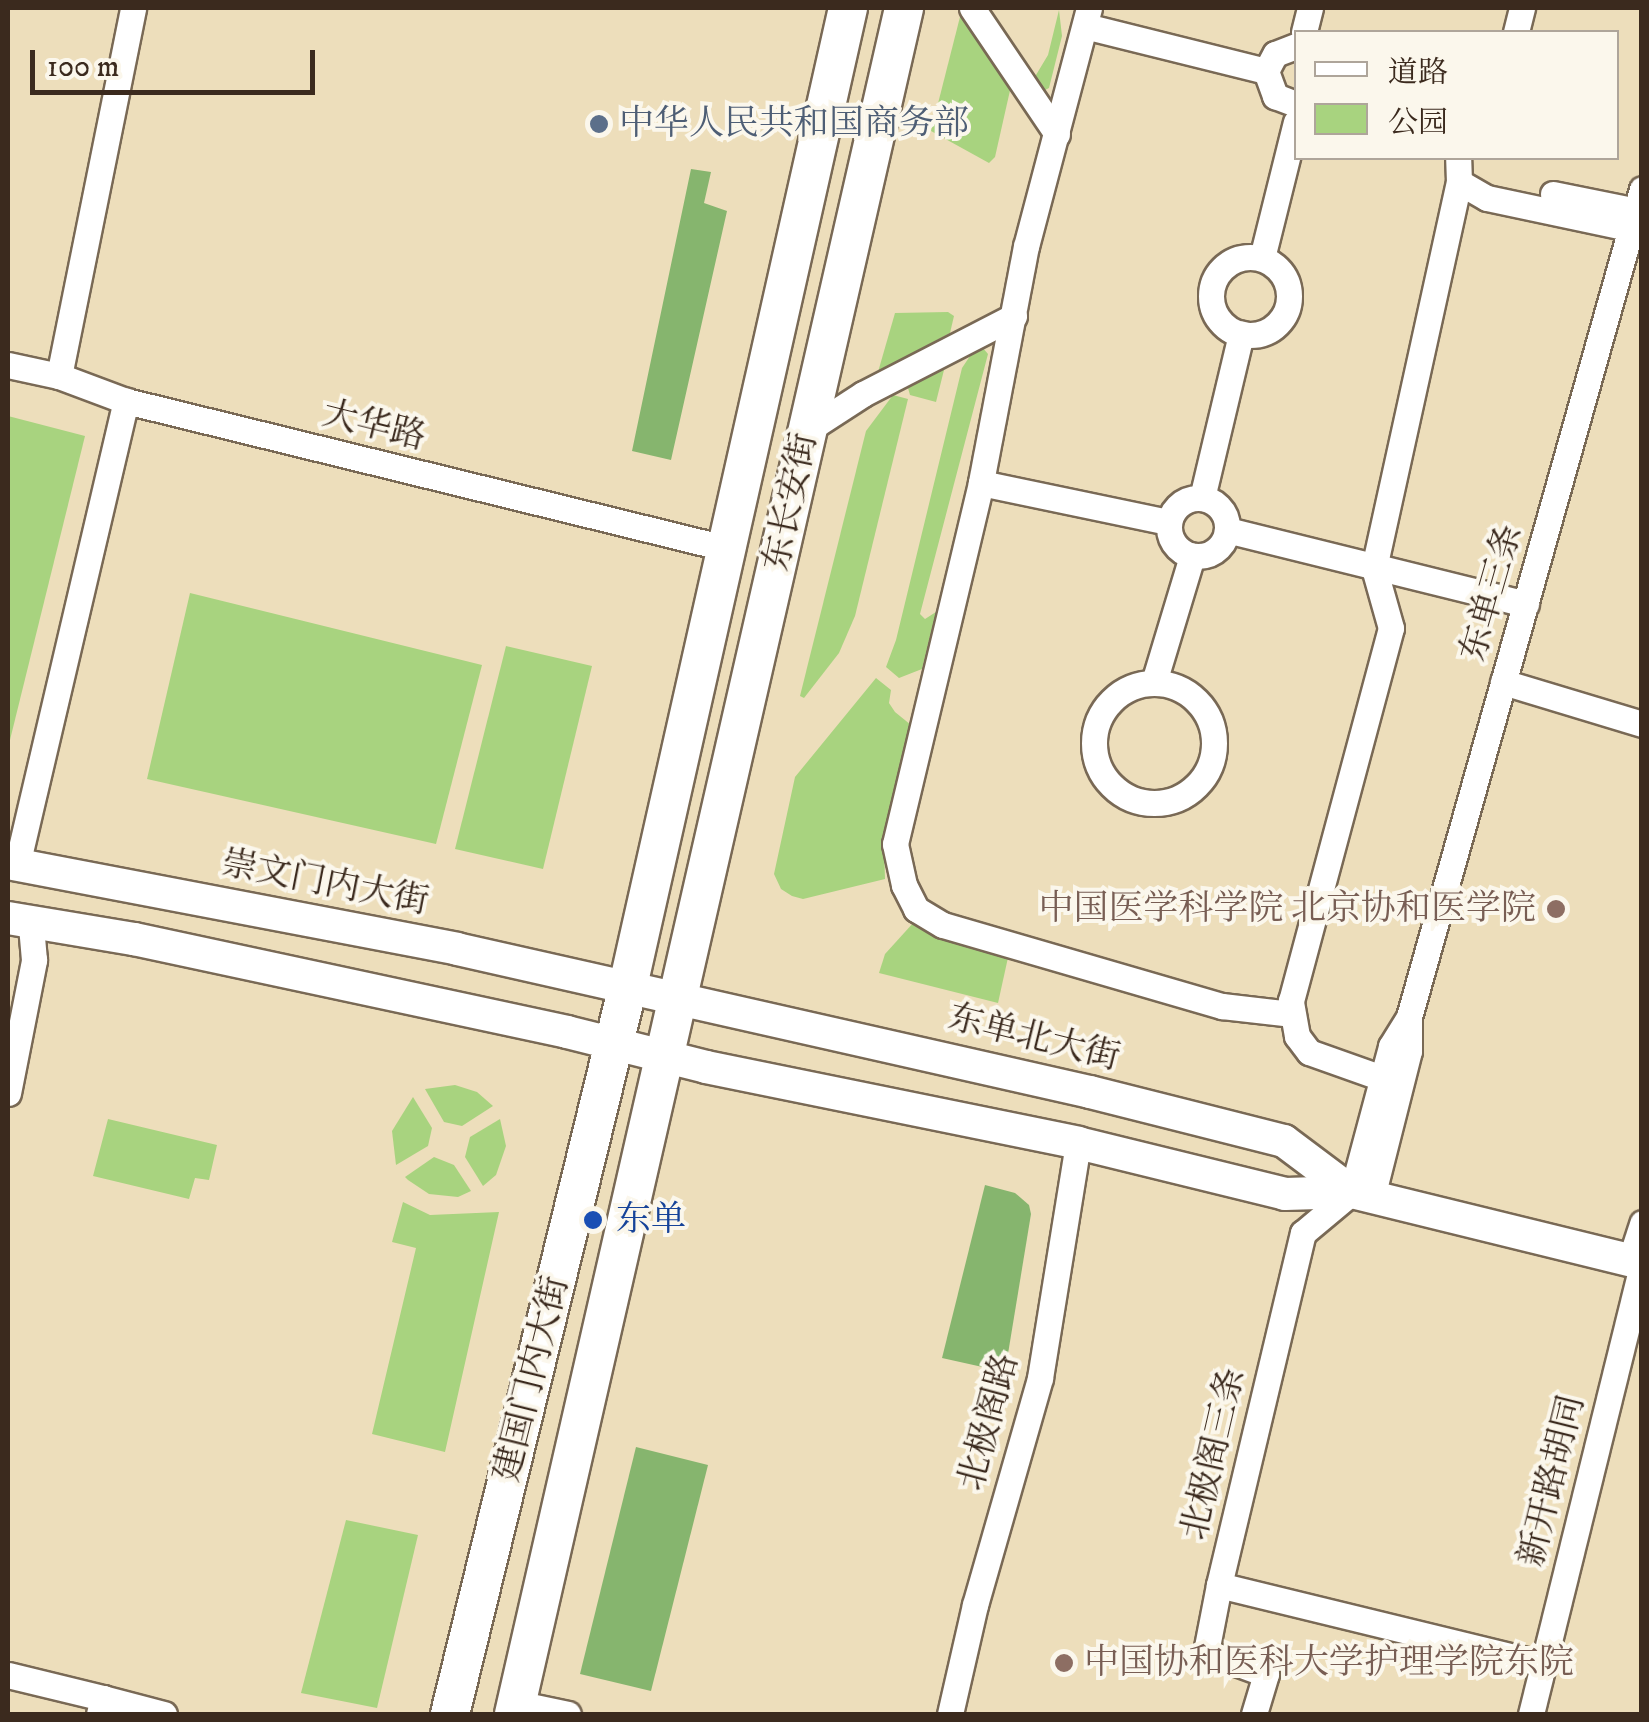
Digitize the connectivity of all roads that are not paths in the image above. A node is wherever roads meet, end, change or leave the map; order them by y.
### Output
1 (133, 8) edge
2 (848, 8) edge
3 (904, 8) edge
4 (972, 8) edge
5 (1087, 17) edge
6 (1294, 47) edge
7 (1266, 71) junction
8 (1294, 103) edge
9 (1294, 130) edge
10 (1057, 134) junction
11 (1458, 170) edge
12 (1638, 214) edge
13 (1262, 258) junction
14 (1014, 316) junction
15 (1242, 334) junction
16 (8, 365) edge
17 (60, 376) junction
18 (126, 401) junction
19 (806, 431) junction
20 (981, 483) junction
21 (1202, 498) junction
22 (1168, 522) junction
23 (1227, 530) junction
24 (725, 548) junction
25 (1192, 556) junction
26 (1374, 568) junction
27 (1526, 604) junction
28 (1154, 682) junction
29 (1504, 682) junction
30 (1642, 724) edge
31 (12, 864) edge
32 (19, 921) edge
33 (628, 986) junction
34 (681, 998) junction
35 (1290, 1014) junction
36 (1409, 1017) junction
37 (614, 1044) junction
38 (667, 1057) junction
39 (1382, 1078) junction
40 (8, 1094) edge
41 (1078, 1143) junction
42 (1362, 1194) junction
43 (1642, 1224) edge
44 (1638, 1263) edge
45 (1219, 1585) junction
46 (1543, 1664) junction
47 (8, 1675) edge
48 (101, 1706) edge
49 (515, 1709) edge
50 (164, 1714) edge
51 (450, 1714) edge
52 (568, 1714) edge
53 (950, 1714) edge
54 (1254, 1714) edge
55 (1532, 1714) edge

1 - 17 street
2 - 24 highway, 东长安街
3 - 19 highway, 东长安街
4 - 10 street
5 - 7 street
5 - 10 street
6 - 7 street
7 - 8 street
9 - 13 street
10 - 14 street
11 - 12 street
11 - 26 street
12 - 27 street, 东单三条
13 - 15 street
13 - 15 street
14 - 19 street
14 - 20 street
15 - 21 street
16 - 17 street, 大华路
17 - 18 street, 大华路
18 - 24 street, 大华路
18 - 31 street
19 - 34 highway, 东长安街
20 - 22 street
20 - 35 street
21 - 22 street
21 - 23 street
22 - 25 street
23 - 25 street
23 - 26 street
24 - 33 highway, 东长安街
25 - 28 street
26 - 27 street
26 - 35 street
27 - 29 street, 东单三条
28 - 28 street
29 - 30 street
29 - 36 street, 东单三条
31 - 33 main road, 崇文门内大街
32 - 37 main road
32 - 40 street
33 - 34 main road, 崇文门内大街
33 - 37 highway, 东长安街
34 - 38 highway, 东长安街
34 - 42 main road, 东单北大街
35 - 39 street
36 - 39 street, 东单三条
36 - 42 street, 东单三条
37 - 38 main road, 东单北大街
37 - 51 highway, 建国门内大街
38 - 41 main road, 东单北大街
38 - 49 highway, 建国门内大街
39 - 42 street, 东单三条
41 - 42 main road, 东单北大街
41 - 53 street, 北极阁路
42 - 44 main road, 东单北大街
42 - 45 street, 北极阁三条
43 - 44 street, 新开路胡同
44 - 46 street, 新开路胡同
45 - 46 street
45 - 54 street, 北极阁三条
46 - 55 street, 新开路胡同
47 - 48 street
48 - 50 street
49 - 52 street

